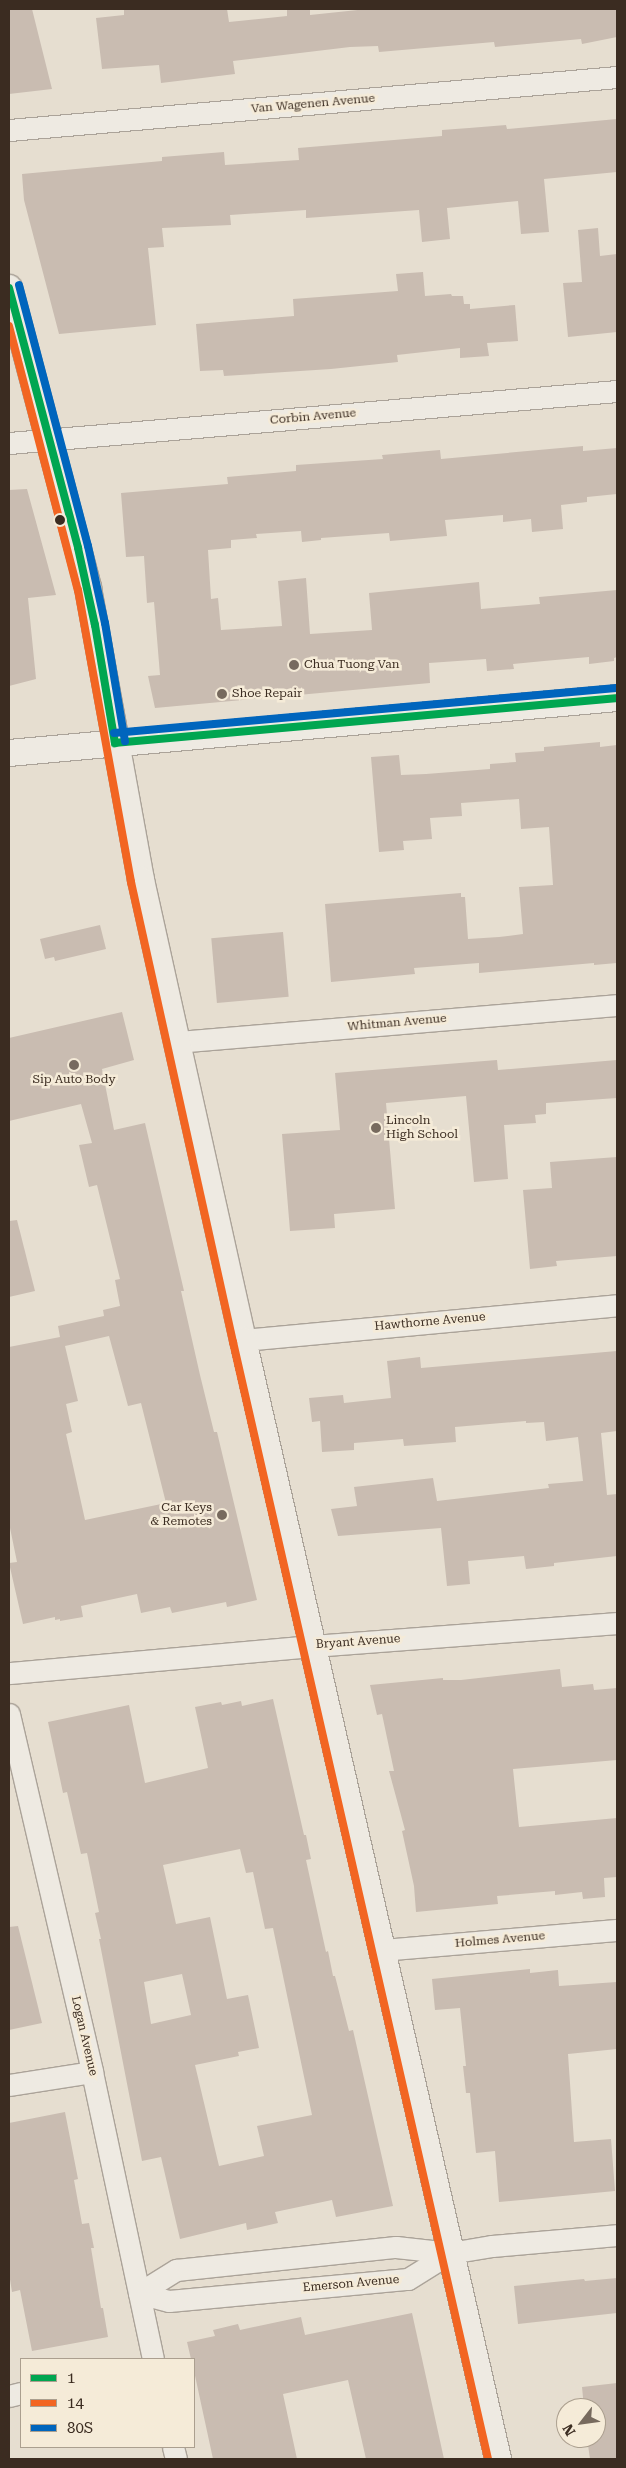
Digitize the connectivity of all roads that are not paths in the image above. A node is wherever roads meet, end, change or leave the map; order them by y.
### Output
1 (617, 77) edge
2 (9, 130) edge
3 (9, 288) edge
4 (617, 391) edge
5 (50, 439) junction
6 (9, 443) edge
7 (617, 698) edge
8 (115, 744) junction
9 (9, 753) edge
10 (617, 1004) edge
11 (177, 1042) junction
12 (617, 1305) edge
13 (243, 1340) junction
14 (617, 1623) edge
15 (313, 1646) junction
16 (9, 1673) edge
17 (9, 1714) edge
18 (17, 1783) edge
19 (617, 1930) edge
20 (382, 1950) junction
21 (92, 2072) junction
22 (9, 2085) edge
23 (617, 2235) edge
24 (450, 2253) junction
25 (139, 2292) junction
26 (153, 2358) edge
27 (498, 2459) edge

1 - 2 street, Van Wagenen Avenue
3 - 5 street
4 - 5 street, Corbin Avenue
5 - 6 street, Corbin Avenue
5 - 8 street
7 - 8 street
8 - 9 street
8 - 11 street
10 - 11 street, Whitman Avenue
11 - 13 street
12 - 13 street, Hawthorne Avenue
13 - 15 street
14 - 15 street, Bryant Avenue
15 - 16 street, Bryant Avenue
15 - 20 street
17 - 18 street, Logan Avenue
18 - 21 street, Logan Avenue
19 - 20 street, Holmes Avenue
20 - 24 street
21 - 22 street
21 - 25 street, Logan Avenue
23 - 24 street, Emerson Avenue
24 - 25 street
24 - 25 street, Emerson Avenue
24 - 27 street
25 - 26 street, Logan Avenue

